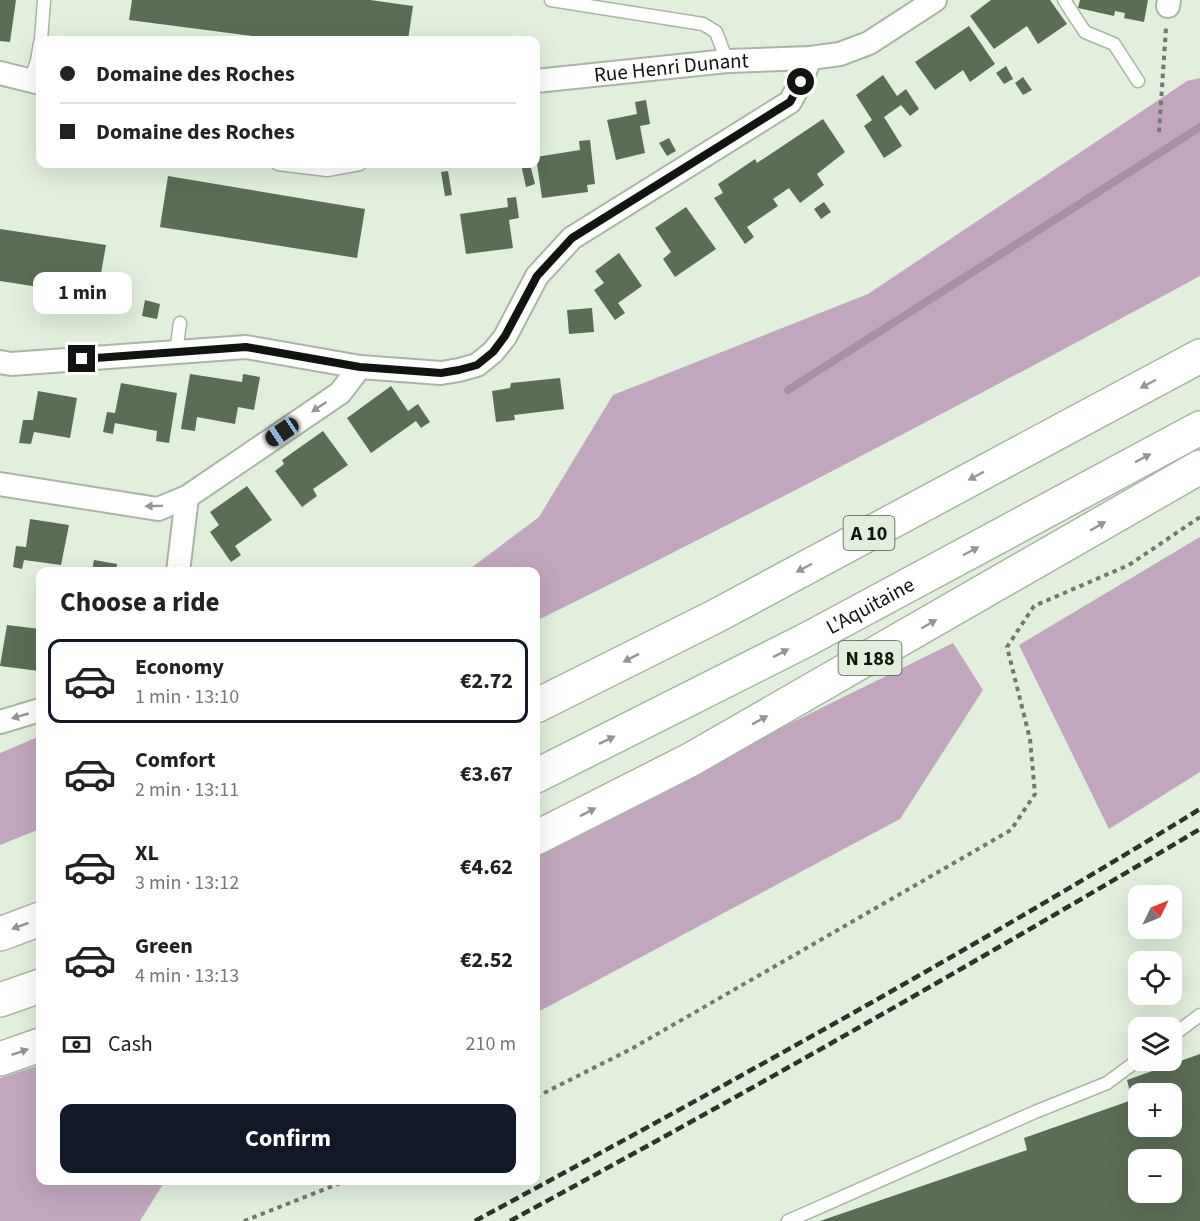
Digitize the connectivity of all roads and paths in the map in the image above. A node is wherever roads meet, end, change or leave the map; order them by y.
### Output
1 (44, 0) edge
2 (551, 0) edge
3 (935, 0) edge
4 (1064, 0) edge
5 (1169, 3) edge
6 (41, 36) edge
7 (810, 58) junction
8 (727, 61) junction
9 (0, 73) edge
10 (540, 81) edge
11 (1138, 81) dead end
12 (35, 82) edge
13 (1159, 132) dead end
14 (311, 168) edge
15 (338, 168) edge
16 (180, 323) dead end
17 (176, 352) junction
18 (1200, 356) edge
19 (0, 362) edge
20 (371, 363) junction
21 (1200, 428) edge
22 (1200, 467) edge
23 (0, 484) edge
24 (186, 497) junction
25 (1200, 517) edge
26 (179, 567) edge
27 (540, 704) edge
28 (36, 711) edge
29 (0, 722) edge
30 (540, 774) edge
31 (540, 836) edge
32 (36, 920) edge
33 (0, 934) edge
34 (36, 987) edge
35 (0, 1000) edge
36 (1200, 1015) edge
37 (1182, 1028) edge
38 (36, 1046) edge
39 (0, 1059) edge
40 (1128, 1067) edge
41 (540, 1095) edge
42 (335, 1185) edge
43 (244, 1221) edge
44 (788, 1221) edge

1 - 6 lane
2 - 8 lane
3 - 7 street, Rue Henri Dunant
4 - 11 lane
5 - 13 path
7 - 8 street, Rue Henri Dunant
7 - 20 street
8 - 10 street, Rue Henri Dunant
9 - 12 street
14 - 15 lane
16 - 17 lane
17 - 19 street
17 - 20 street
18 -> 27 highway, A 10
20 -> 24 street
30 -> 21 highway, L'Aquitaine
31 -> 22 highway, N 188
24 -> 23 street
24 - 26 street
25 - 41 path
28 -> 29 street
32 -> 33 highway
34 - 35 highway
36 - 37 lane
39 -> 38 highway
40 - 44 lane
42 - 43 path

